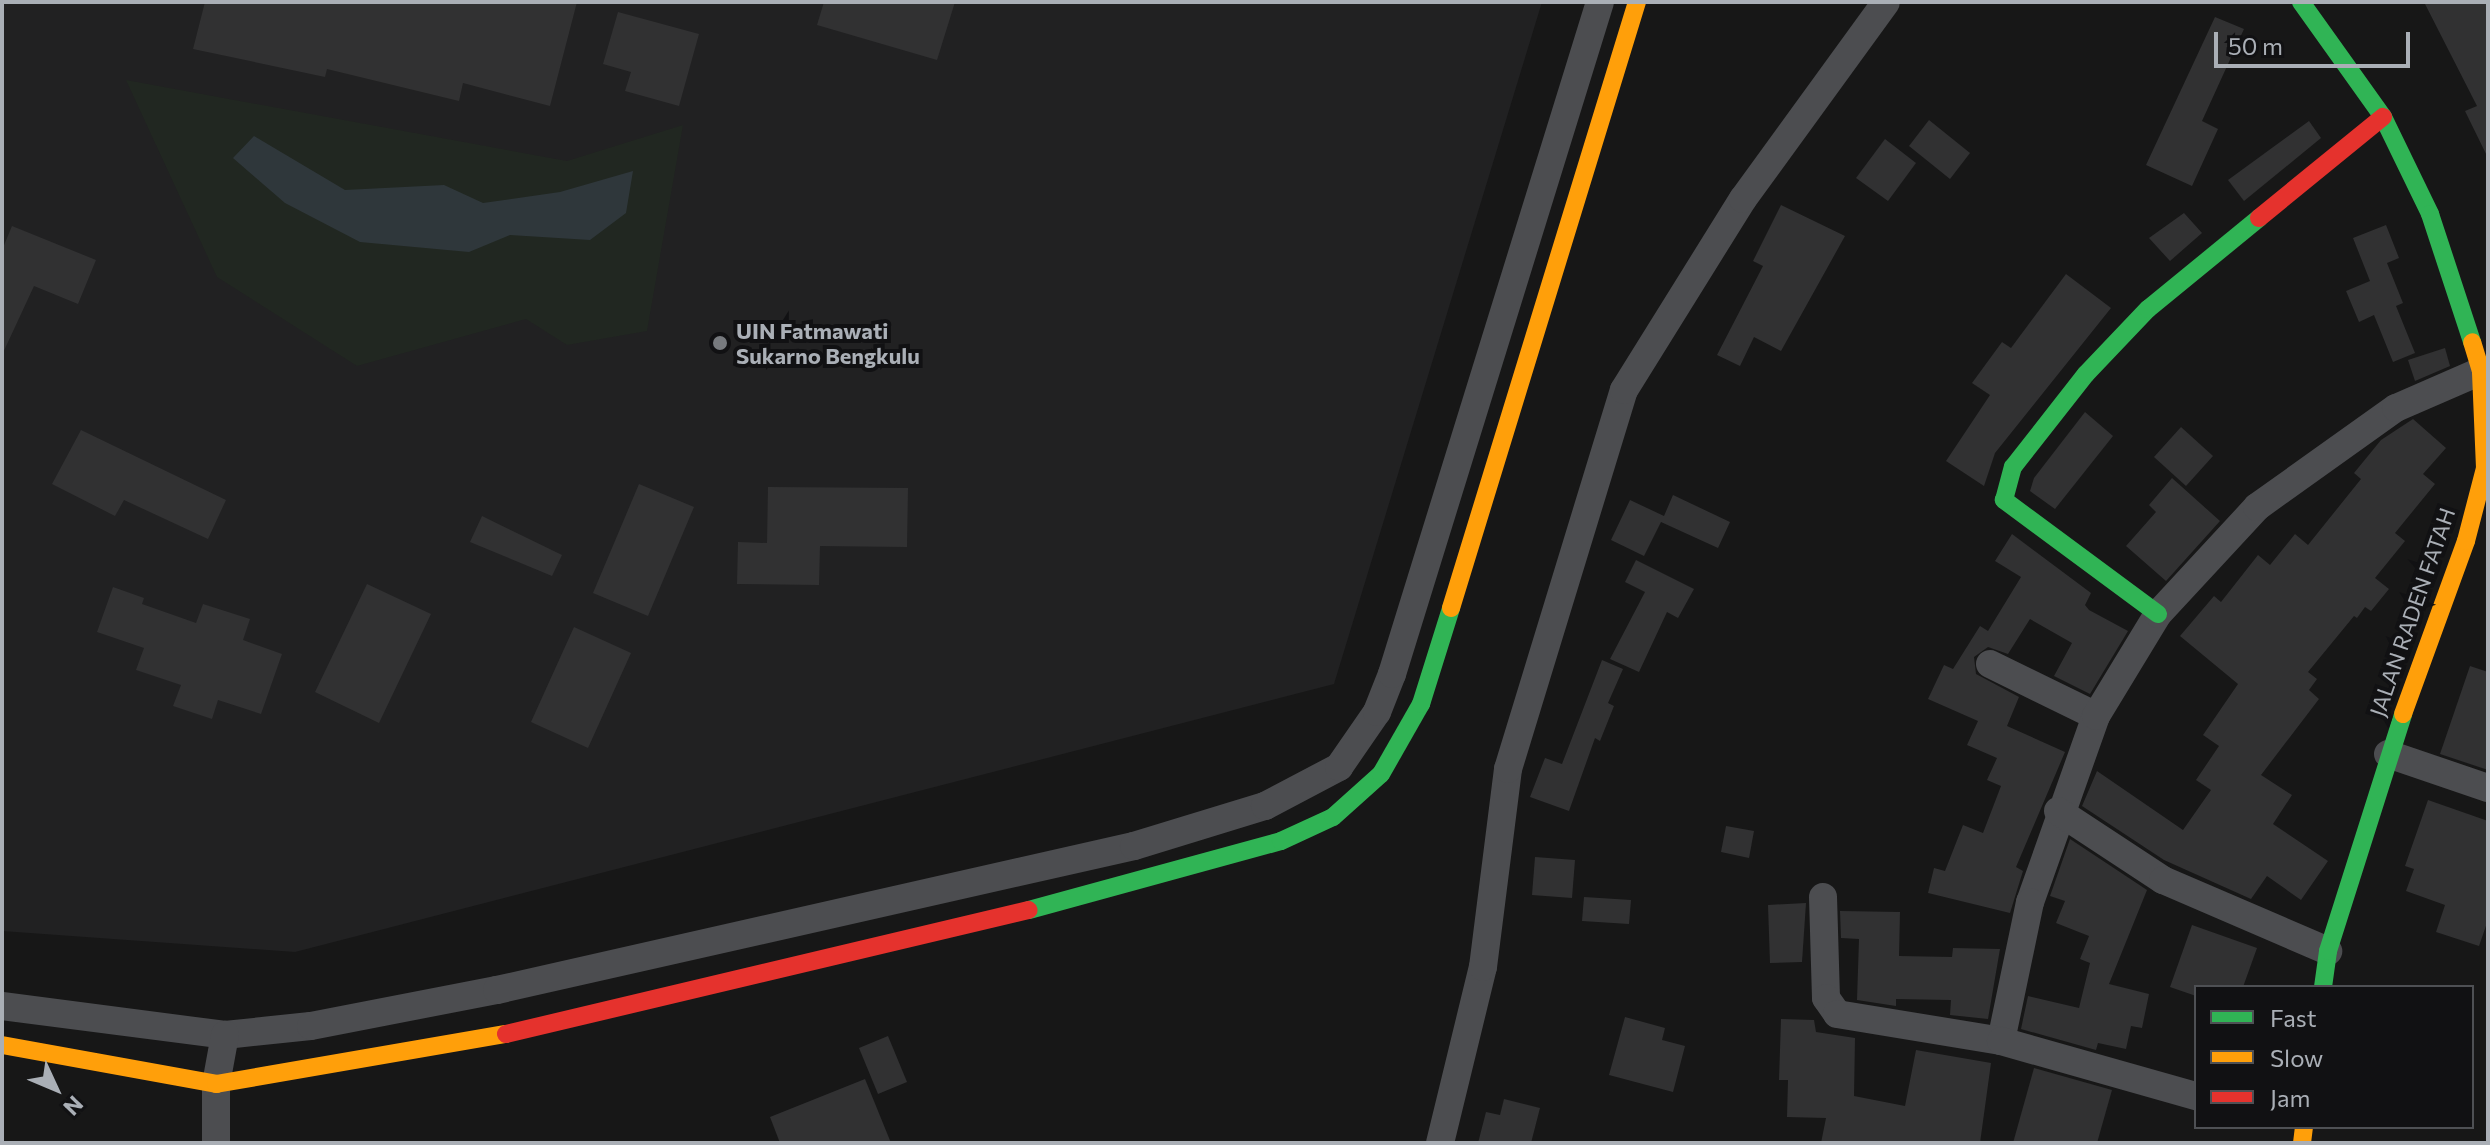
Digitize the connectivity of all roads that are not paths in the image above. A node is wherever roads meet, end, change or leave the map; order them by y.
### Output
1 (1600, 2) edge
2 (1637, 2) edge
3 (1886, 2) edge
4 (2301, 2) edge
5 (2383, 117) junction
6 (2481, 371) junction
7 (2487, 468) edge
8 (2158, 614) junction
9 (1990, 664) dead end
10 (2096, 716) junction
11 (2388, 754) junction
12 (2488, 788) edge
13 (2058, 811) junction
14 (1823, 897) dead end
15 (2328, 951) junction
16 (2323, 985) edge
17 (2, 1006) edge
18 (225, 1035) junction
19 (2001, 1041) junction
20 (2, 1045) edge
21 (216, 1084) junction
22 (2194, 1095) edge
23 (216, 1143) edge
24 (1440, 1143) edge

1 - 18 street
2 - 21 main road
3 - 24 street
4 - 5 main road, JALAN RADEN FATAH
5 - 6 main road, JALAN RADEN FATAH
5 - 8 main road
6 - 7 main road, JALAN RADEN FATAH
6 - 8 street
7 - 11 main road, JALAN RADEN FATAH
8 - 10 street
9 - 10 street
10 - 13 street
11 - 12 street
11 - 15 main road, JALAN RADEN FATAH
13 - 15 street
13 - 19 street
14 - 19 street
15 - 16 main road, JALAN RADEN FATAH
17 - 18 street
18 - 21 street
19 - 22 street
20 - 21 main road
21 - 23 street

